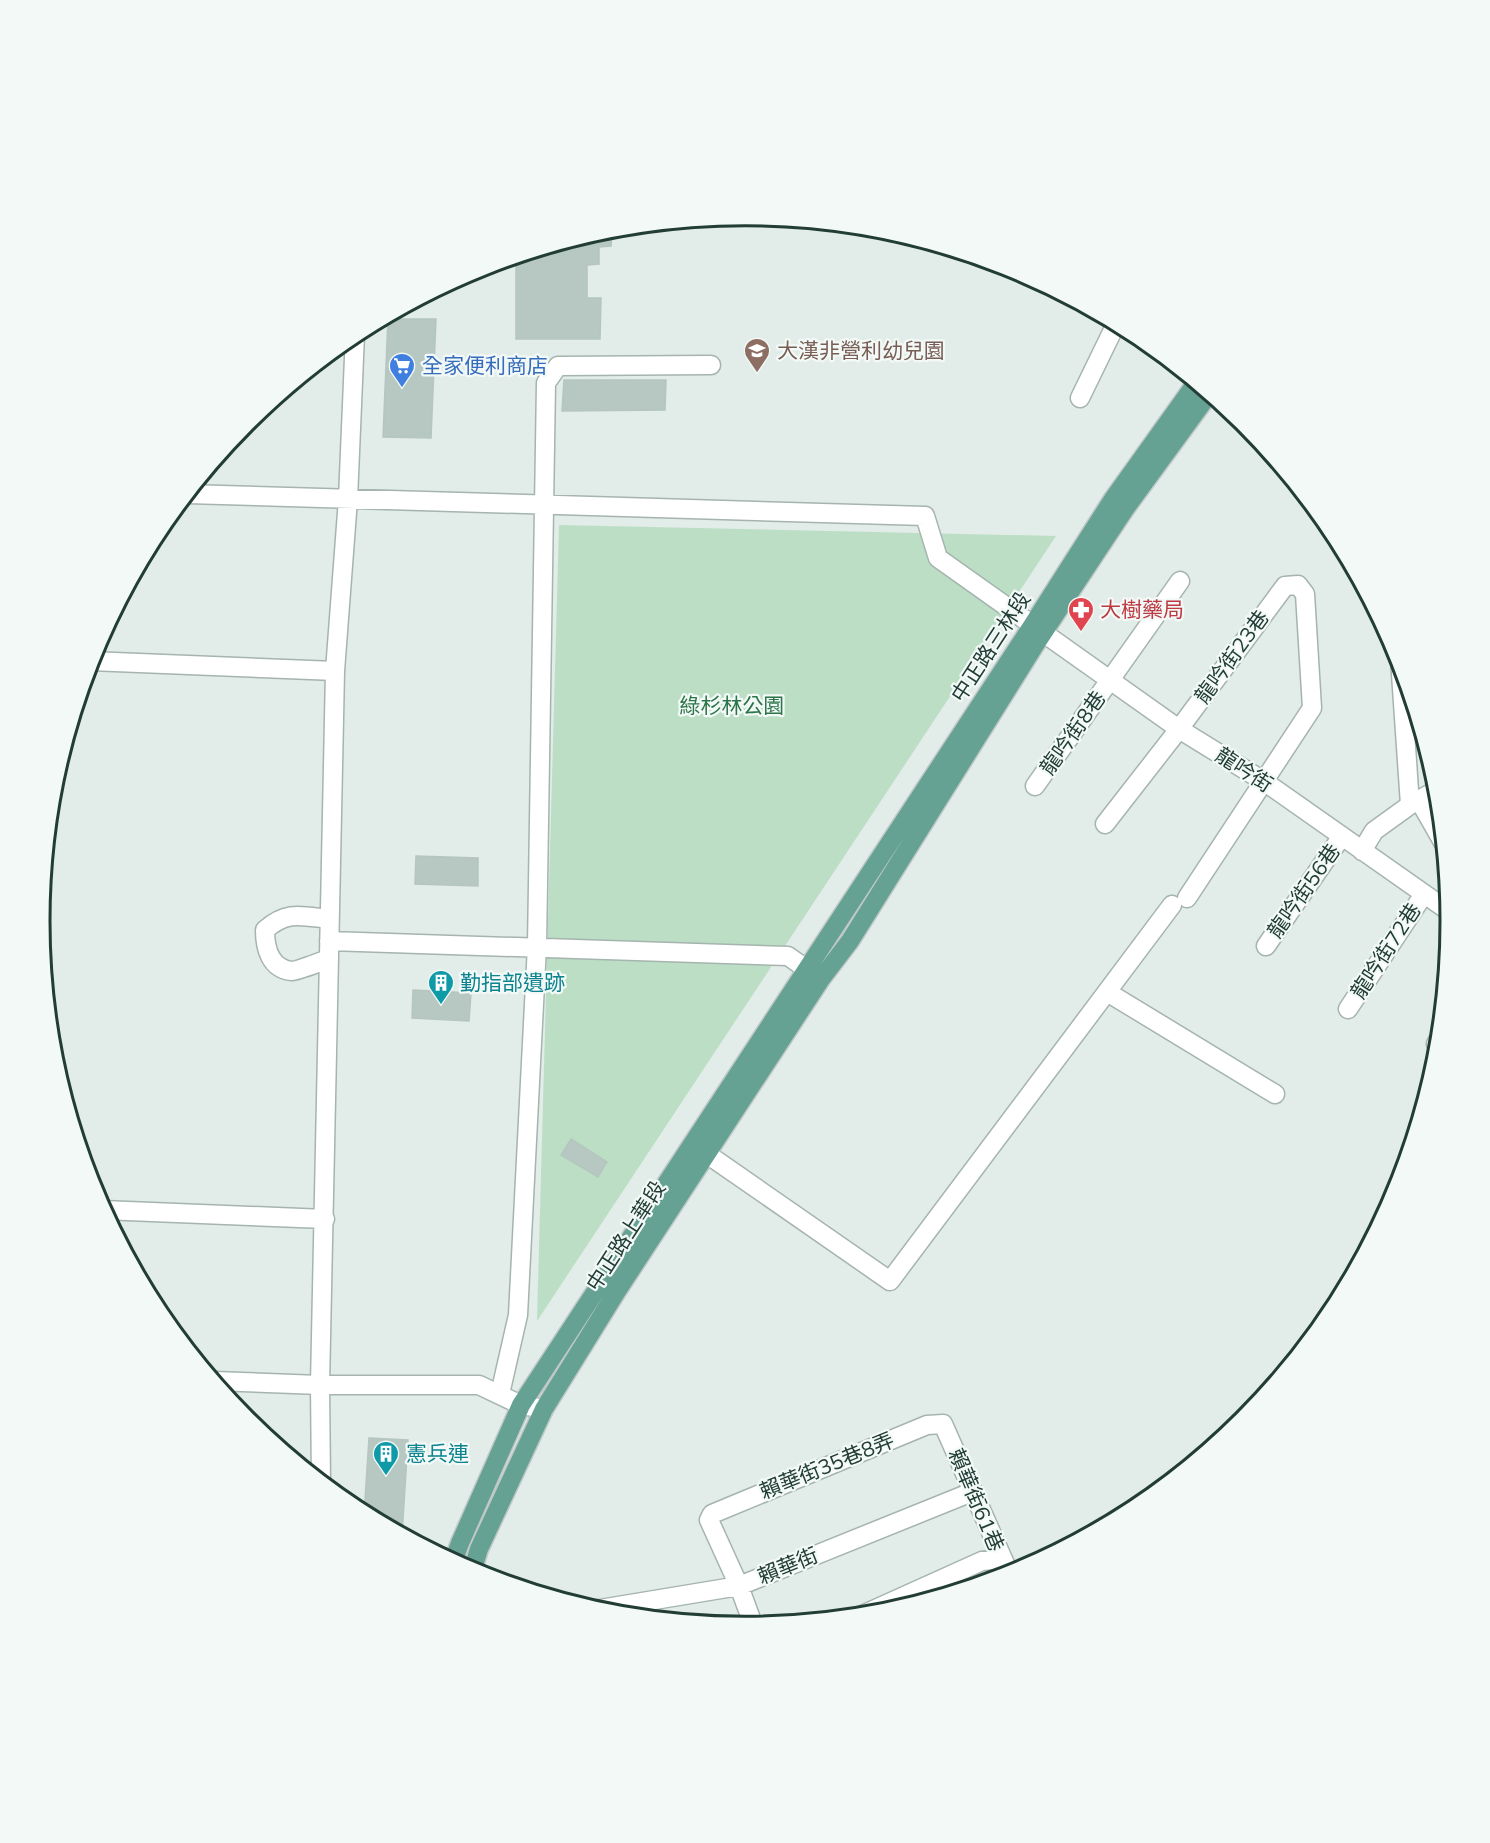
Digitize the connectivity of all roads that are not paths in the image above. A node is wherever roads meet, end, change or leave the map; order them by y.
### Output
1 (1112, 331) edge
2 (353, 347) edge
3 (711, 365) dead end
4 (1192, 389) edge
5 (1080, 398) dead end
6 (1205, 400) edge
7 (196, 494) edge
8 (348, 499) junction
9 (543, 504) junction
10 (1180, 581) dead end
11 (1037, 630) junction
12 (100, 661) edge
13 (335, 671) junction
14 (1110, 680) junction
15 (1404, 697) edge
16 (1179, 729) junction
17 (1265, 782) junction
18 (1035, 786) dead end
19 (1429, 795) edge
20 (1414, 803) junction
21 (1106, 824) dead end
22 (1435, 831) edge
23 (1342, 836) junction
24 (1362, 850) junction
25 (1424, 894) junction
26 (1440, 905) edge
27 (329, 918) junction
28 (827, 938) joint
29 (329, 941) junction
30 (850, 942) joint
31 (537, 946) junction
32 (1266, 946) dead end
33 (329, 959) junction
34 (813, 974) junction
35 (1107, 992) junction
36 (1348, 1009) dead end
37 (1275, 1094) dead end
38 (707, 1154) junction
39 (112, 1210) edge
40 (325, 1219) junction
41 (223, 1381) edge
42 (320, 1385) junction
43 (500, 1394) junction
44 (522, 1405) junction
45 (544, 1409) junction
46 (943, 1424) joint
47 (321, 1472) edge
48 (972, 1492) junction
49 (456, 1554) edge
50 (475, 1562) edge
51 (1006, 1566) edge
52 (1004, 1567) edge
53 (739, 1586) junction
54 (894, 1601) edge
55 (620, 1606) edge
56 (750, 1617) edge

1 - 5 street
2 - 8 street
3 - 9 street
4 - 11 main road, 中正路三林段
6 - 11 main road, 中正路三林段
7 - 8 street
8 - 9 street
8 - 13 street
9 - 11 street, 龍吟街
9 - 31 street
10 - 14 street, 龍吟街8巷
11 - 14 street, 龍吟街
11 - 28 main road, 中正路三林段
11 - 30 main road, 中正路三林段
12 - 13 street
13 - 27 street
14 - 16 street, 龍吟街
14 - 18 street, 龍吟街8巷
15 - 20 street
16 - 17 street, 龍吟街
16 - 17 street, 龍吟街23巷
16 - 21 street, 龍吟街23巷
17 - 23 street, 龍吟街
17 - 35 street
19 - 20 street
20 - 22 street
20 - 24 street
23 - 24 street, 龍吟街
23 - 32 street, 龍吟街56巷
24 - 25 street, 龍吟街
25 - 26 street, 龍吟街
25 - 36 street, 龍吟街72巷
27 - 29 street
27 - 33 street
28 - 34 main road, 中正路上華段
29 - 31 street
29 - 33 street
30 - 34 main road, 中正路上華段
31 - 34 street
31 - 43 street
33 - 40 street
34 - 38 main road, 中正路上華段
34 - 44 main road, 中正路上華段
35 - 37 street
35 - 38 street
38 - 45 main road, 中正路上華段
39 - 40 street
40 - 42 street
41 - 42 street
42 - 43 street
42 - 47 street
43 - 44 street
44 - 45 street
44 - 49 main road, 中正路上華段
45 - 50 main road, 中正路上華段
46 - 48 street, 賴華街61巷
46 - 53 street, 賴華街35巷8弄
48 - 51 street, 賴華街61巷
48 - 53 street, 賴華街
52 - 54 street
53 - 55 street, 賴華街
53 - 56 street

